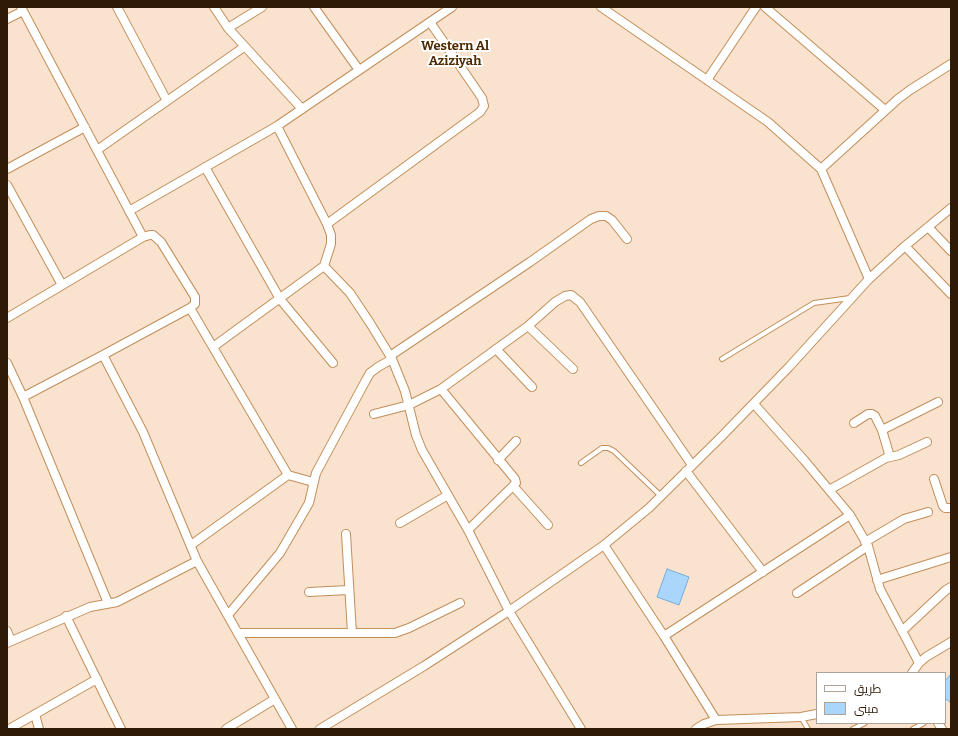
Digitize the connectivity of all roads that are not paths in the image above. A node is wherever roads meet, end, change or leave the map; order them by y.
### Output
1 (117, 7) edge
2 (214, 7) edge
3 (262, 7) edge
4 (314, 7) edge
5 (452, 7) edge
6 (601, 7) edge
7 (756, 7) edge
8 (770, 8) edge
9 (22, 9) edge
10 (7, 19) edge
11 (430, 22) junction
12 (228, 28) junction
13 (244, 47) junction
14 (951, 64) edge
15 (359, 70) junction
16 (707, 80) junction
17 (167, 101) junction
18 (302, 108) junction
19 (885, 110) junction
20 (277, 126) junction
21 (84, 127) junction
22 (97, 150) junction
23 (205, 167) junction
24 (7, 169) edge
25 (821, 170) junction
26 (7, 185) edge
27 (951, 208) edge
28 (129, 211) junction
29 (327, 224) junction
30 (928, 227) junction
31 (143, 237) junction
32 (627, 239) dead end
33 (905, 246) junction
34 (951, 251) edge
35 (324, 266) junction
36 (869, 279) junction
37 (62, 285) junction
38 (951, 294) edge
39 (852, 298) junction
40 (280, 299) junction
41 (190, 308) junction
42 (7, 318) edge
43 (528, 326) junction
44 (213, 347) junction
45 (496, 349) junction
46 (103, 355) junction
47 (391, 357) junction
48 (722, 358) dead end
49 (7, 363) edge
50 (333, 363) dead end
51 (573, 369) dead end
52 (532, 387) dead end
53 (440, 389) junction
54 (23, 397) junction
55 (938, 402) dead end
56 (754, 404) junction
57 (409, 405) junction
58 (374, 414) dead end
59 (854, 423) dead end
60 (882, 430) junction
61 (516, 441) dead end
62 (927, 442) dead end
63 (890, 457) junction
64 (498, 460) junction
65 (581, 463) dead end
66 (689, 468) junction
67 (288, 475) junction
68 (934, 479) dead end
69 (313, 482) junction
70 (514, 486) junction
71 (829, 490) junction
72 (448, 495) junction
73 (661, 496) junction
74 (951, 508) edge
75 (928, 512) dead end
76 (850, 515) junction
77 (400, 523) dead end
78 (548, 525) dead end
79 (468, 530) junction
80 (346, 534) dead end
81 (866, 544) junction
82 (191, 545) junction
83 (604, 545) junction
84 (951, 557) edge
85 (197, 561) junction
86 (763, 572) junction
87 (877, 580) junction
88 (951, 587) edge
89 (349, 590) junction
90 (309, 592) dead end
91 (797, 593) dead end
92 (108, 603) junction
93 (460, 603) dead end
94 (509, 611) junction
95 (228, 615) junction
96 (66, 616) junction
97 (7, 631) edge
98 (902, 631) junction
99 (238, 633) junction
100 (352, 633) junction
101 (664, 636) junction
102 (9, 642) edge
103 (951, 642) edge
104 (919, 663) junction
105 (913, 672) edge
106 (97, 679) junction
107 (275, 699) junction
108 (35, 714) junction
109 (816, 714) edge
110 (801, 717) junction
111 (716, 720) junction
112 (863, 724) edge
113 (922, 724) edge
114 (9, 729) edge
115 (39, 729) edge
116 (121, 729) edge
117 (226, 729) edge
118 (292, 729) edge
119 (320, 729) edge
120 (581, 729) edge
121 (696, 729) edge
122 (808, 729) edge
123 (853, 729) edge
124 (913, 729) edge

1 - 17 street
2 - 12 street
3 - 12 street
4 - 15 street
5 - 11 street
6 - 16 street
7 - 16 street
8 - 19 street
9 - 10 street
9 - 21 street
11 - 15 street
11 - 29 street
12 - 13 street
13 - 17 street
13 - 18 street
14 - 19 street
15 - 18 street
16 - 25 street
17 - 22 street
18 - 20 street
19 - 25 street
20 - 23 street
20 - 29 street
21 - 22 street
21 - 24 street
22 - 28 street
23 - 28 street
23 - 40 street
25 - 36 street
26 - 37 street
27 - 30 street
28 - 31 street
29 - 35 street
30 - 33 street
30 - 34 street
31 - 37 street
31 - 41 street
32 - 47 street
33 - 36 street
33 - 38 street
35 - 40 street
35 - 47 street
36 - 39 street
37 - 42 street
39 - 48 lane
39 - 56 street
40 - 44 street
40 - 50 street
41 - 44 street
41 - 46 street
43 - 45 street
43 - 51 street
43 - 66 street
44 - 67 street
45 - 52 street
45 - 53 street
46 - 54 street
46 - 82 street
47 - 57 street
47 - 69 street
49 - 54 street
53 - 57 street
53 - 64 street
54 - 92 street
55 - 60 street
56 - 66 street
56 - 71 street
57 - 58 street
57 - 72 street
59 - 60 street
60 - 63 street
61 - 64 street
62 - 63 street
63 - 71 street
64 - 70 street
65 - 73 lane
66 - 73 street
66 - 86 street
67 - 69 street
67 - 82 street
68 - 74 street
69 - 95 street
70 - 78 street
70 - 79 street
71 - 76 street
72 - 77 street
72 - 79 street
73 - 83 street
75 - 81 street
76 - 81 street
76 - 86 street
79 - 94 street
80 - 89 street
81 - 87 street
81 - 91 street
82 - 85 street
83 - 94 street
83 - 101 street
84 - 87 street
85 - 92 street
85 - 95 street
86 - 101 street
87 - 98 street
88 - 98 street
89 - 90 street
89 - 100 street
92 - 96 street
93 - 100 street
94 - 119 street
94 - 120 street
95 - 99 street
96 - 102 street
96 - 106 street
97 - 102 street
98 - 104 street
99 - 100 street
99 - 107 street
101 - 111 street
103 - 104 street
104 - 105 street
106 - 108 street
106 - 116 street
107 - 117 street
107 - 118 street
108 - 114 street
108 - 115 street
109 - 110 street
110 - 111 street
110 - 122 lane
111 - 121 street
112 - 123 lane
113 - 124 lane

